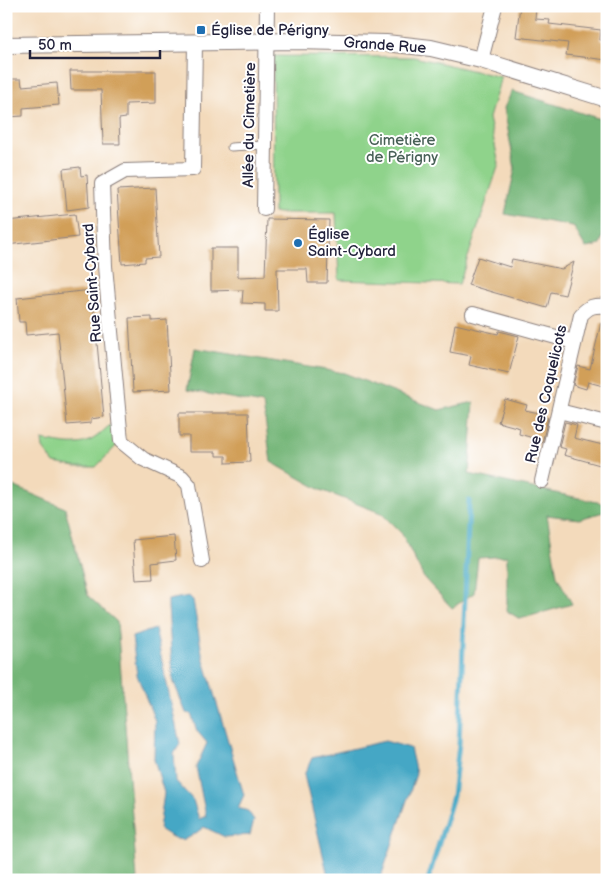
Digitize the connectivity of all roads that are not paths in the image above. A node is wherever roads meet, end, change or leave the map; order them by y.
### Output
1 (267, 6) edge
2 (495, 6) edge
3 (266, 41) junction
4 (195, 43) junction
5 (6, 45) edge
6 (481, 60) junction
7 (607, 99) edge
8 (264, 145) junction
9 (231, 147) dead end
10 (264, 209) dead end
11 (606, 305) edge
12 (473, 314) dead end
13 (574, 342) junction
14 (559, 411) junction
15 (607, 423) edge
16 (542, 481) dead end
17 (202, 561) dead end

1 - 3 street, Allée du Cimetière
2 - 6 street
3 - 4 street, Grande Rue
3 - 6 street, Grande Rue
3 - 8 street, Allée du Cimetière
4 - 5 street, Grande Rue
4 - 17 street, Rue Saint-Cybard
6 - 7 street, Grande Rue
8 - 9 lane
8 - 10 street, Allée du Cimetière
11 - 13 street, Rue des Coquelicots
12 - 13 street
13 - 14 street, Rue des Coquelicots
14 - 15 street
14 - 16 street, Rue des Coquelicots

